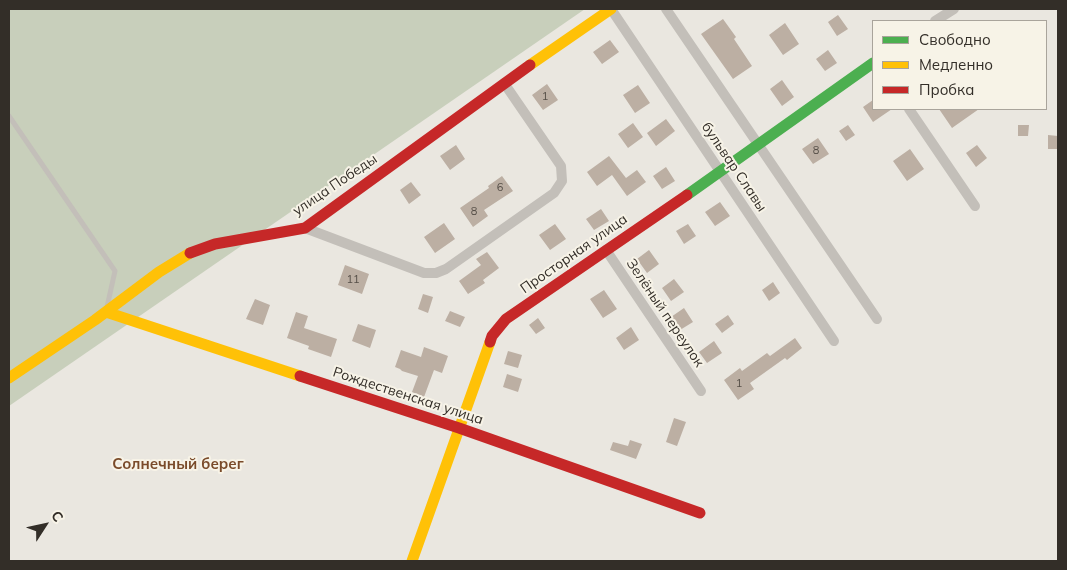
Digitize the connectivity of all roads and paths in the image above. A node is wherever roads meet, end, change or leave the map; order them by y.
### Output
1 (611, 9) edge
2 (666, 9) edge
3 (954, 9) edge
4 (937, 20) edge
5 (872, 64) edge
6 (504, 83) junction
7 (910, 110) edge
8 (9, 116) edge
9 (760, 144) junction
10 (721, 171) junction
11 (975, 206) dead end
12 (305, 228) junction
13 (606, 250) junction
14 (106, 312) junction
15 (878, 319) dead end
16 (834, 341) dead end
17 (9, 378) edge
18 (701, 391) dead end
19 (459, 428) junction
20 (700, 513) dead end
21 (416, 560) edge

1 - 6 street, улица Победы
1 - 10 street, бульвар Славы
2 - 9 street
3 - 4 street
5 - 9 street, Просторная улица
6 - 12 street, улица Победы
6 - 12 street
7 - 11 street
8 - 14 lane
9 - 10 street, Просторная улица
9 - 15 street
10 - 13 street, Просторная улица
10 - 16 street, бульвар Славы
12 - 14 street, улица Победы
13 - 18 street, Зелёный переулок
13 - 19 street, Просторная улица
14 - 17 street, улица Победы
14 - 19 street, Рождественская улица
19 - 20 street, Рождественская улица
19 - 21 street, Просторная улица

